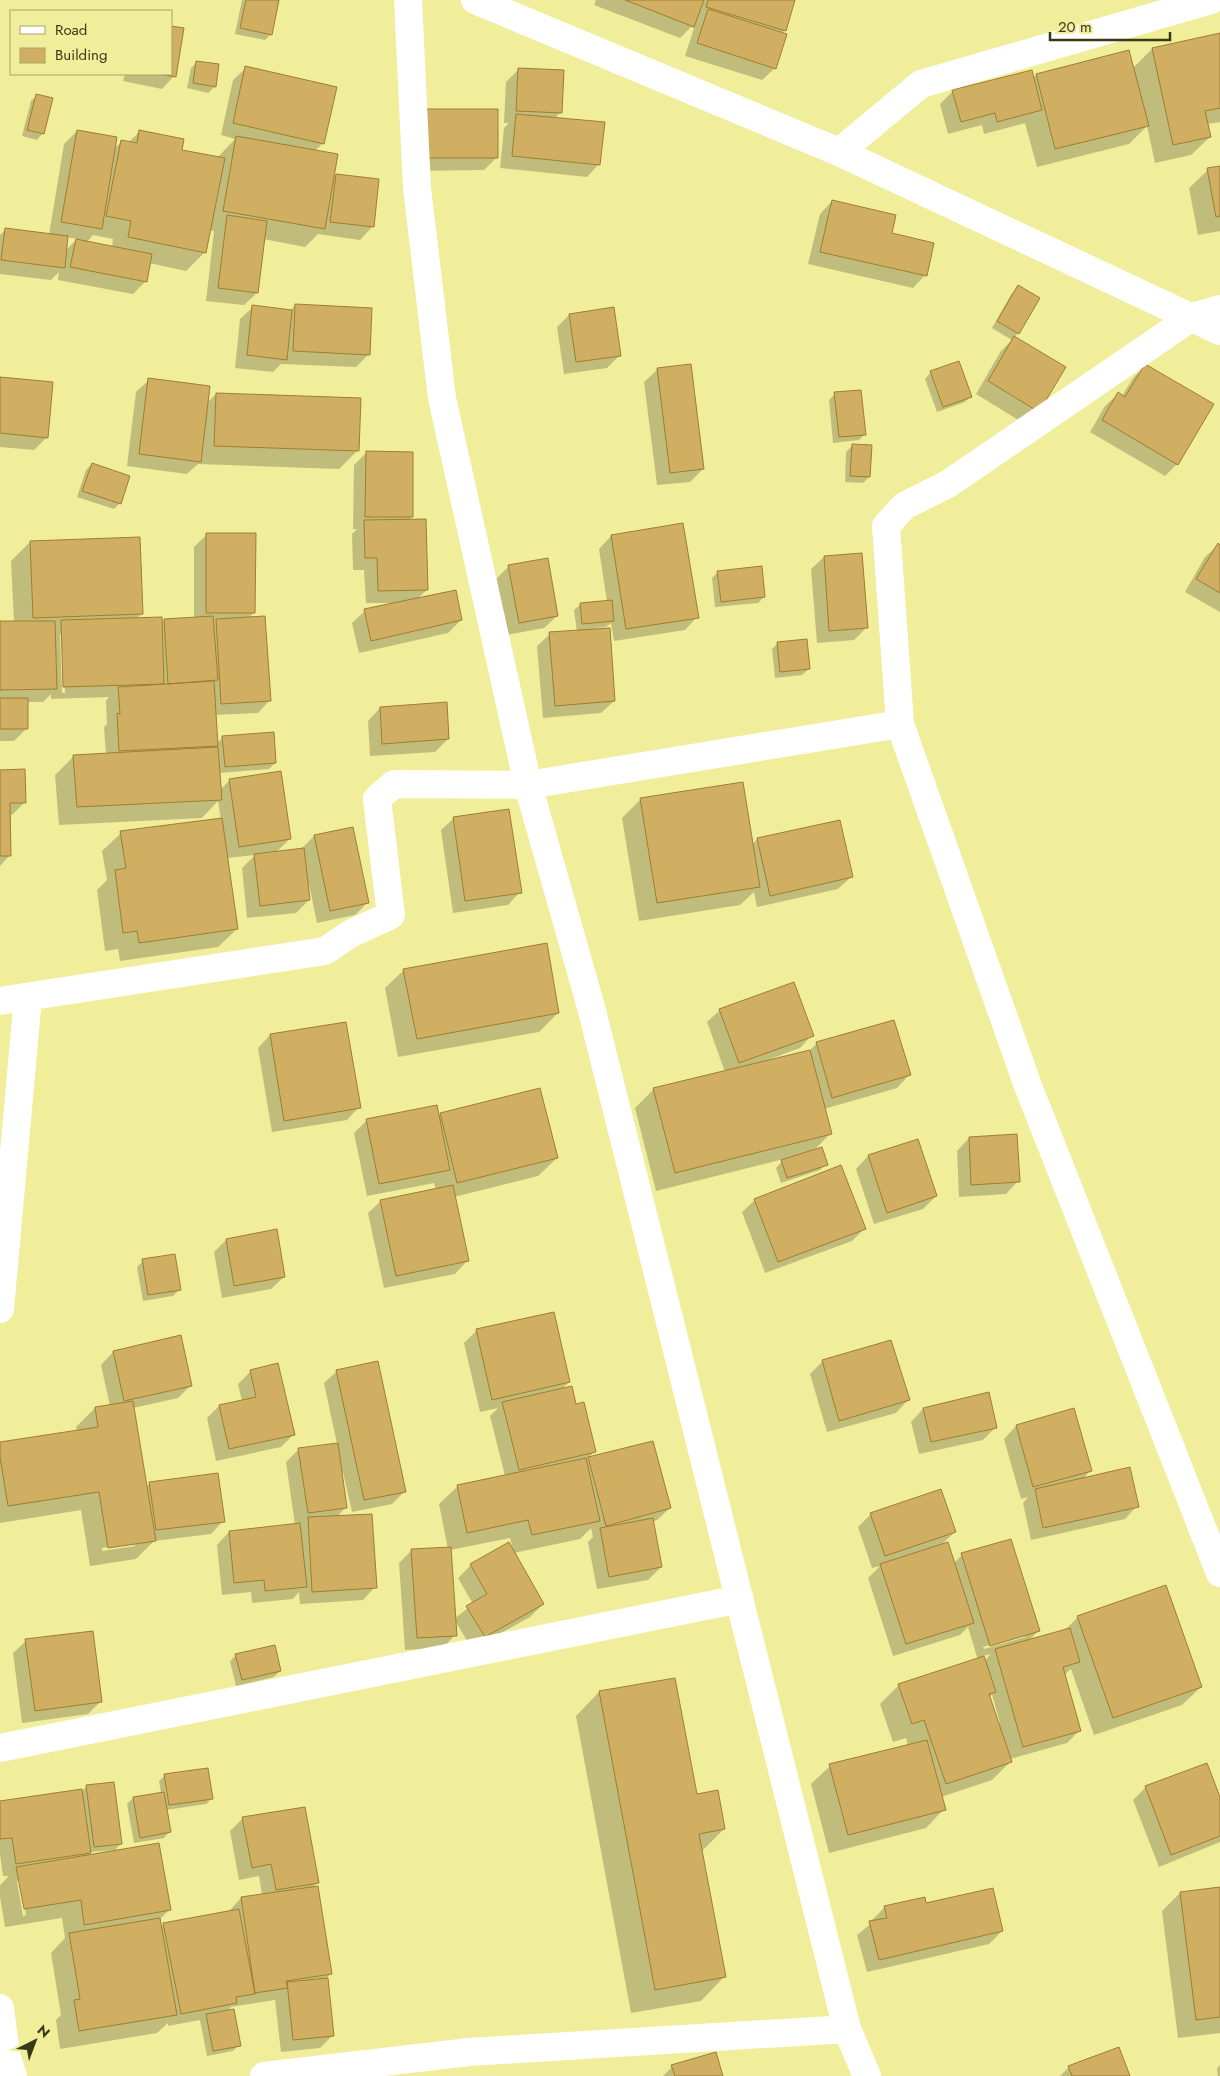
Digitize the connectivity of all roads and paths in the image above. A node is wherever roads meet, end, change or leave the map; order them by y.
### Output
1 (408, 0) edge
2 (475, 0) edge
3 (1211, 0) edge
4 (839, 152) junction
5 (1220, 308) edge
6 (1192, 317) junction
7 (1220, 330) edge
8 (900, 724) junction
9 (528, 785) junction
10 (28, 996) junction
11 (0, 1001) edge
12 (0, 1309) edge
13 (1220, 1573) edge
14 (740, 1599) junction
15 (0, 1748) edge
16 (0, 2008) edge
17 (847, 2028) junction
18 (6, 2063) edge
19 (264, 2076) edge
20 (867, 2076) edge

1 - 9 street
2 - 4 street
3 - 4 street
4 - 6 street
5 - 6 street
6 - 7 street
6 - 8 street
8 - 9 street
8 - 13 street
9 - 10 street
9 - 14 street
10 - 11 street
10 - 12 street
14 - 15 street
14 - 17 street
16 - 18 street
17 - 19 street
17 - 20 street

